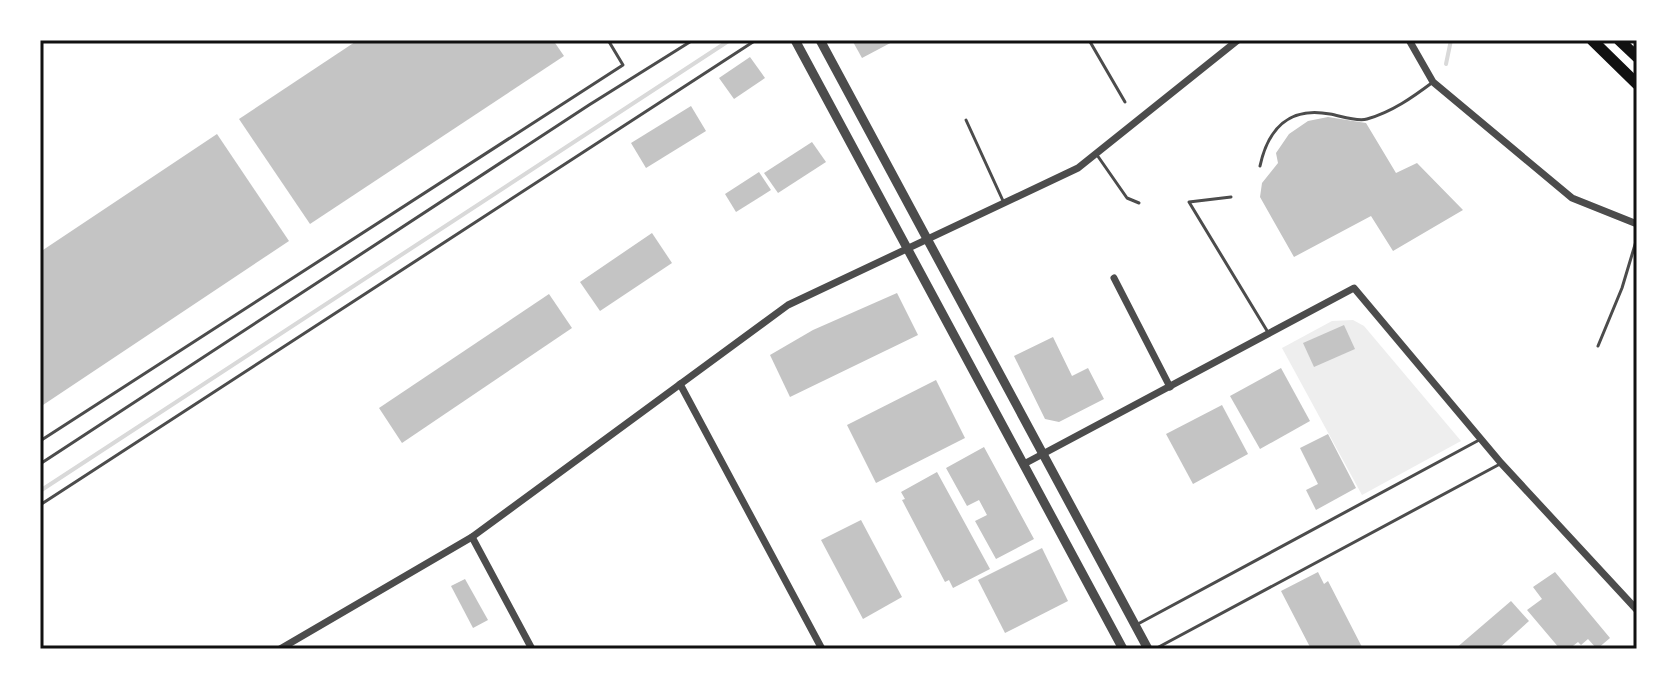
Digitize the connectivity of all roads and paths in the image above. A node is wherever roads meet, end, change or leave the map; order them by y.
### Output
1 (608, 40) edge
2 (693, 40) edge
3 (756, 40) edge
4 (795, 40) edge
5 (820, 40) edge
6 (1089, 40) edge
7 (1238, 40) edge
8 (1409, 40) edge
9 (1592, 40) edge
10 (1619, 40) edge
11 (1637, 57) edge
12 (1433, 82) junction
13 (1637, 84) edge
14 (1125, 102) dead end
15 (966, 120) dead end
16 (1097, 155) junction
17 (1260, 166) dead end
18 (1231, 197) dead end
19 (1004, 203) junction
20 (1139, 203) dead end
21 (1637, 224) edge
22 (1637, 238) edge
23 (927, 239) junction
24 (907, 248) junction
25 (1114, 278) dead end
26 (1269, 334) junction
27 (1598, 346) dead end
28 (680, 384) junction
29 (1170, 387) junction
30 (1481, 439) junction
31 (40, 441) edge
32 (1044, 454) junction
33 (1501, 463) junction
34 (40, 464) edge
35 (1024, 464) junction
36 (40, 505) edge
37 (472, 537) junction
38 (1637, 610) edge
39 (1135, 626) junction
40 (280, 649) edge
41 (532, 649) edge
42 (822, 649) edge
43 (1123, 649) edge
44 (1148, 649) edge
45 (1155, 649) edge

1 - 31 lane
2 - 34 lane
3 - 36 lane
4 - 24 street
5 - 23 street
6 - 14 lane
7 - 16 street
8 - 12 street
9 - 13 main road
10 - 11 main road
12 - 17 lane
12 - 21 street
15 - 19 lane
16 - 19 street
16 - 20 lane
18 - 26 lane
19 - 23 street
22 - 27 lane
23 - 24 street
23 - 32 street
24 - 28 street
24 - 35 street
25 - 29 street
26 - 29 street
26 - 30 street
28 - 37 street
28 - 42 street
29 - 32 street
30 - 33 street
30 - 39 lane
32 - 35 street
32 - 39 street
33 - 38 street
33 - 45 lane
35 - 43 street
37 - 40 street
37 - 41 street
39 - 44 street

